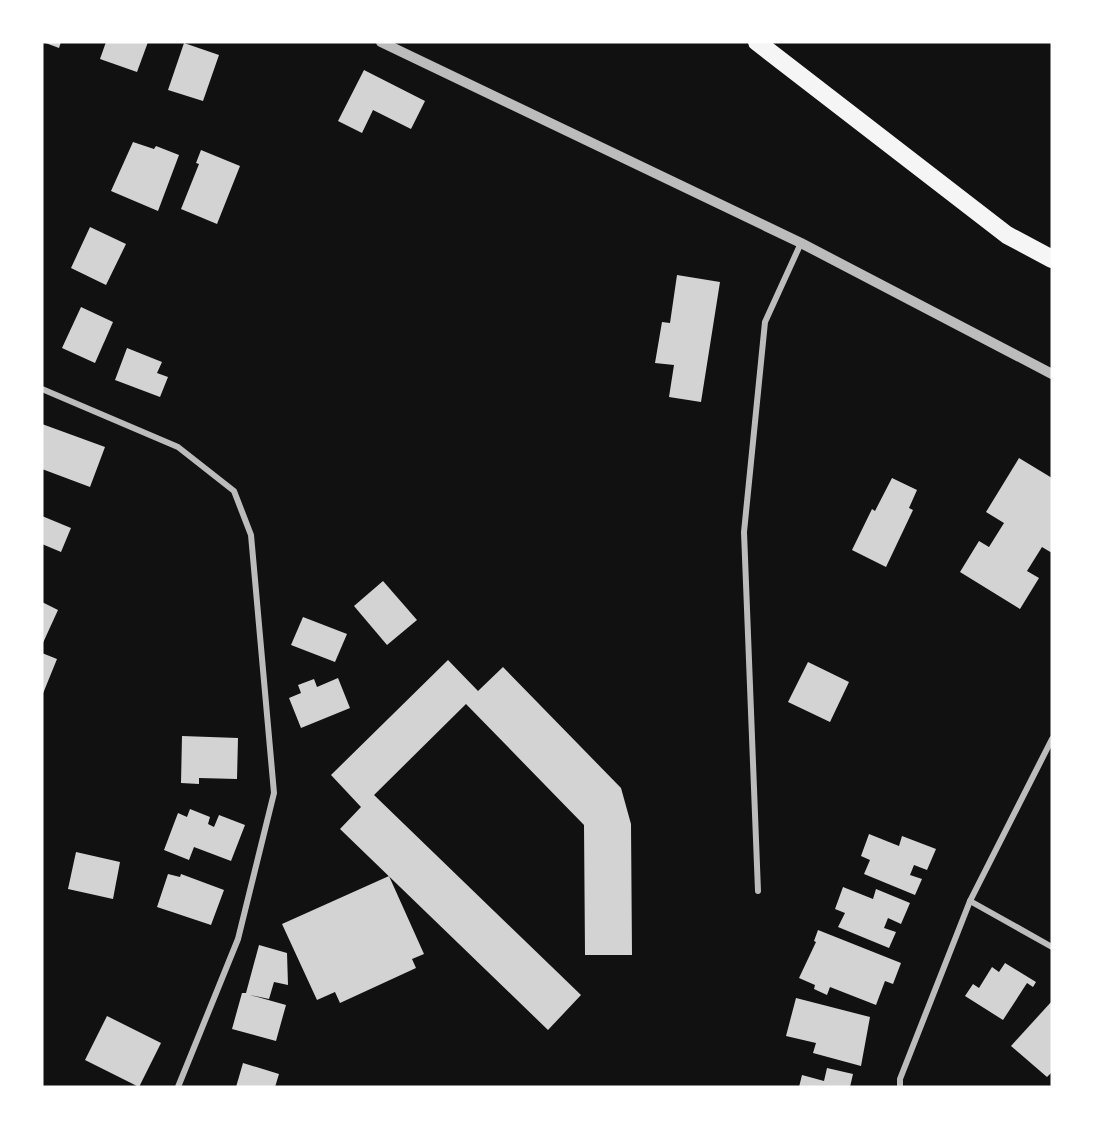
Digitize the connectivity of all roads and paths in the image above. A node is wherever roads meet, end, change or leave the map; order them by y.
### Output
1 (381, 42) edge
2 (757, 42) edge
3 (801, 243) junction
4 (1052, 259) edge
5 (1052, 374) edge
6 (42, 389) edge
7 (1052, 740) edge
8 (758, 891) dead end
9 (970, 901) junction
10 (1052, 947) edge
11 (178, 1087) edge
12 (900, 1087) edge

1 - 3 street
2 - 4 highway
3 - 5 street
3 - 8 street
6 - 11 street
7 - 9 street
9 - 10 street
9 - 12 street

